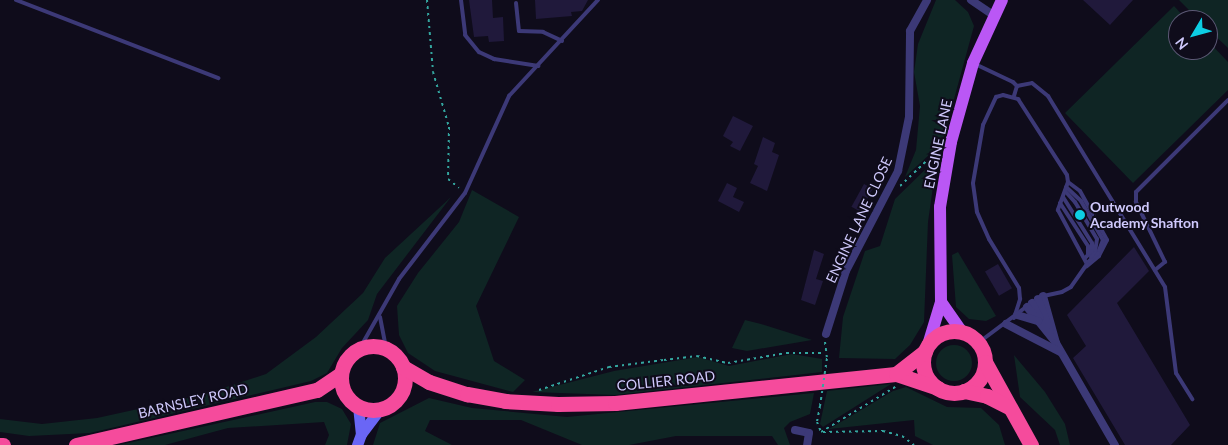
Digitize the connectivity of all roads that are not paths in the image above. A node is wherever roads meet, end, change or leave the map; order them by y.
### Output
1 (16, 0) edge
2 (460, 0) edge
3 (598, 0) edge
4 (927, 0) edge
5 (971, 0) edge
6 (1002, 0) edge
7 (516, 3) dead end
8 (993, 16) junction
9 (562, 41) junction
10 (973, 63) junction
11 (538, 66) junction
12 (218, 78) dead end
13 (1017, 86) junction
14 (1014, 96) junction
15 (1228, 100) edge
16 (1066, 187) junction
17 (1063, 197) junction
18 (1060, 203) junction
19 (1086, 261) junction
20 (1155, 270) junction
21 (1035, 301) junction
22 (941, 302) junction
23 (1016, 316) junction
24 (380, 317) junction
25 (1038, 321) junction
26 (1006, 324) junction
27 (963, 333) junction
28 (826, 334) road end
29 (1056, 342) junction
30 (978, 343) junction
31 (360, 348) junction
32 (927, 348) junction
33 (386, 349) junction
34 (1060, 352) junction
35 (985, 362) junction
36 (403, 368) junction
37 (341, 374) junction
38 (896, 374) junction
39 (441, 386) junction
40 (938, 388) junction
41 (317, 390) junction
42 (402, 390) junction
43 (964, 391) junction
44 (1192, 399) dead end
45 (354, 403) junction
46 (1009, 407) junction
47 (380, 409) junction
48 (795, 430) dead end
49 (359, 439) edge
50 (76, 445) edge
51 (807, 445) edge
52 (1031, 445) edge
53 (1115, 445) edge

1 - 12 lane
2 - 11 lane
3 - 9 lane
4 - 28 street, ENGINE LANE CLOSE
5 - 8 street
6 - 8 main road, ENGINE LANE
7 - 9 lane
8 - 10 main road, ENGINE LANE
9 - 11 lane
10 - 13 lane
10 - 22 main road, ENGINE LANE
11 - 24 lane
13 - 14 lane
13 - 20 lane
14 - 16 lane
14 - 23 lane
15 - 20 lane
16 - 17 lane
16 - 19 lane
16 - 19 lane
17 - 18 lane
17 - 19 lane
18 - 19 lane
18 - 19 lane
19 - 21 lane
20 - 44 lane
21 - 23 lane
21 - 25 street
21 - 29 street
21 - 29 street
22 - 27 main road
22 - 32 main road, ENGINE LANE
23 - 25 street
23 - 26 lane
24 - 31 lane
24 - 33 lane
25 - 29 street
26 - 30 lane
26 - 34 street
27 - 30 highway
27 - 32 highway
29 - 34 street
30 - 35 highway
31 - 33 highway
31 - 37 highway
32 - 38 highway
32 - 40 highway
33 - 36 highway
34 - 53 street
35 - 43 highway
35 - 46 highway
36 - 39 highway, COLLIER ROAD
36 - 42 highway
37 - 41 highway, BARNSLEY ROAD
37 - 45 highway
38 - 39 highway, COLLIER ROAD
38 - 40 highway, COLLIER ROAD
39 - 42 highway, COLLIER ROAD
40 - 43 highway
41 - 45 highway, BARNSLEY ROAD
41 - 50 highway, BARNSLEY ROAD
42 - 47 highway
43 - 46 highway
45 - 47 highway
45 - 49 street
46 - 52 highway
47 - 49 street
48 - 51 street

